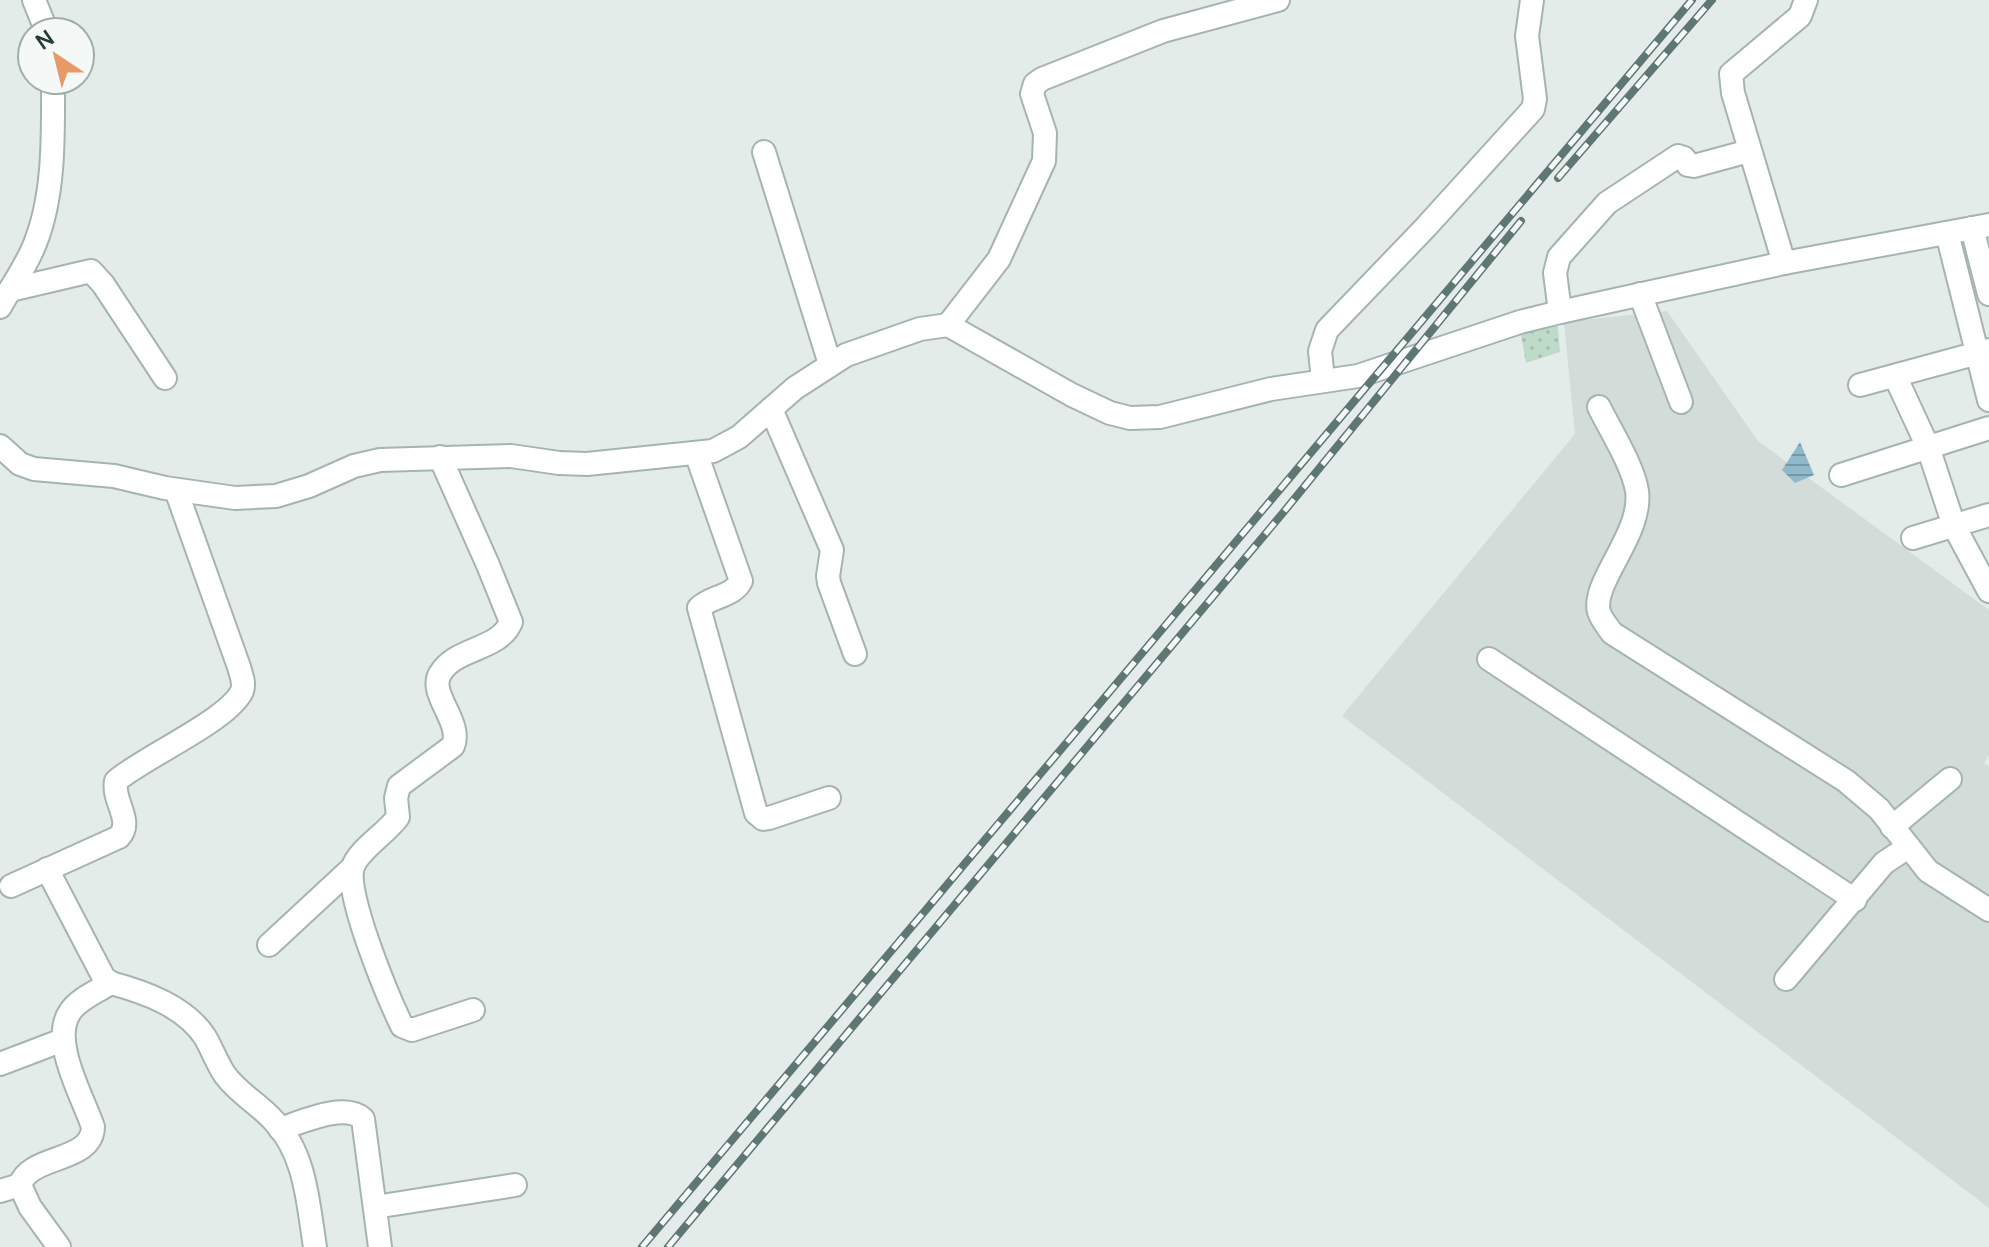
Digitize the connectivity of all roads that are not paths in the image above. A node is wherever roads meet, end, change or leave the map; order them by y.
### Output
1 (1278, 0) edge
2 (1806, 0) edge
3 (1538, 2) edge
4 (53, 96) edge
5 (1749, 151) junction
6 (764, 152) dead end
7 (1981, 227) edge
8 (1947, 233) junction
9 (1784, 263) junction
10 (1986, 265) edge
11 (1640, 294) junction
12 (1989, 294) edge
13 (5, 298) edge
14 (1560, 312) junction
15 (948, 325) junction
16 (1982, 352) edge
17 (830, 364) junction
18 (1895, 376) junction
19 (165, 378) dead end
20 (1323, 380) junction
21 (1860, 385) dead end
22 (1989, 400) edge
23 (1681, 402) dead end
24 (1599, 407) dead end
25 (771, 409) junction
26 (1989, 428) edge
27 (0, 446) edge
28 (1928, 447) junction
29 (696, 453) junction
30 (440, 457) junction
31 (20, 464) junction
32 (0, 475) edge
33 (1841, 475) dead end
34 (176, 490) junction
35 (1989, 515) edge
36 (1954, 526) junction
37 (1913, 538) dead end
38 (1989, 591) edge
39 (855, 654) dead end
40 (1489, 659) dead end
41 (1950, 779) dead end
42 (829, 798) dead end
43 (1892, 827) junction
44 (1908, 847) junction
45 (352, 868) junction
46 (47, 869) junction
47 (11, 886) dead end
48 (1855, 900) junction
49 (1989, 910) edge
50 (269, 945) dead end
51 (1786, 979) dead end
52 (111, 983) junction
53 (473, 1010) dead end
54 (63, 1040) junction
55 (0, 1064) edge
56 (280, 1129) junction
57 (515, 1185) dead end
58 (10, 1188) edge
59 (375, 1207) junction
60 (59, 1247) edge
61 (315, 1247) edge
62 (380, 1247) edge

1 - 15 street
2 - 5 street
3 - 20 street
4 - 13 street
5 - 9 street
5 - 14 street
6 - 17 street
7 - 8 street
7 - 10 street
8 - 9 street
8 - 16 street
9 - 11 street
10 - 12 street
11 - 14 street
11 - 23 street
13 - 19 street
14 - 20 street
15 - 17 street
15 - 20 street
16 - 18 street
16 - 22 street
17 - 25 street
18 - 21 street
18 - 28 street
24 - 43 street
25 - 29 street
25 - 39 street
26 - 28 street
27 - 31 street
28 - 33 street
28 - 36 street
29 - 30 street
29 - 42 street
30 - 34 street
30 - 45 street
31 - 32 street
31 - 34 street
34 - 46 street
35 - 36 street
36 - 37 street
36 - 38 street
40 - 48 street
41 - 43 street
43 - 44 street
44 - 48 street
44 - 49 street
45 - 50 street
45 - 53 street
46 - 47 street
46 - 52 street
48 - 51 street
52 - 54 street
52 - 56 street
54 - 55 street
54 - 58 street
56 - 59 street
56 - 61 street
57 - 59 street
58 - 60 street
59 - 62 street

